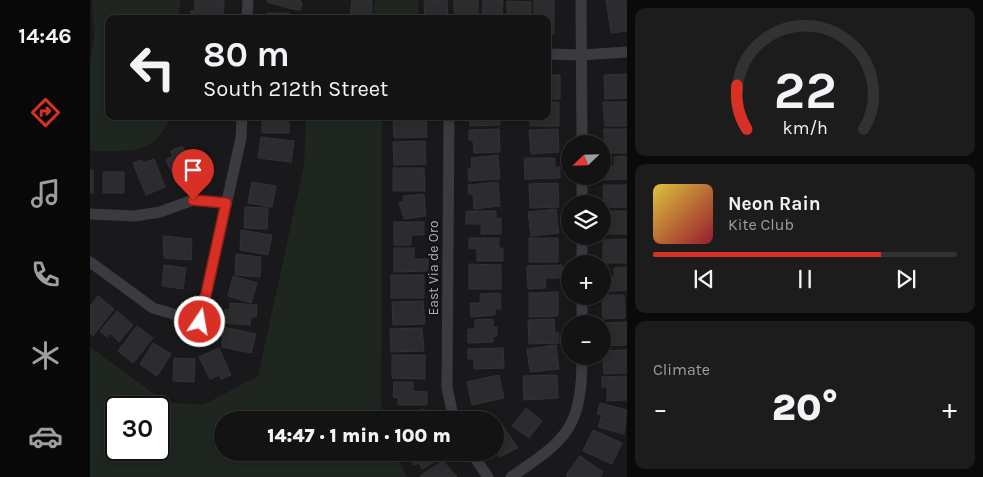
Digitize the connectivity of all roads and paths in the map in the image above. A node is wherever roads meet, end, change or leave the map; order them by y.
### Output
1 (248, 0) edge
2 (581, 0) edge
3 (247, 15) edge
4 (627, 52) edge
5 (551, 54) edge
6 (582, 56) junction
7 (242, 120) edge
8 (449, 120) edge
9 (582, 135) edge
10 (226, 203) junction
11 (90, 214) edge
12 (90, 262) edge
13 (582, 365) edge
14 (452, 411) edge
15 (477, 461) edge
16 (488, 477) edge
17 (511, 477) edge

1 - 3 street
2 - 6 street
4 - 6 street
5 - 6 street
6 - 9 street
7 - 10 street
8 - 14 street, East Via de Oro
10 - 11 street
10 - 12 street
13 - 17 street
15 - 16 street

